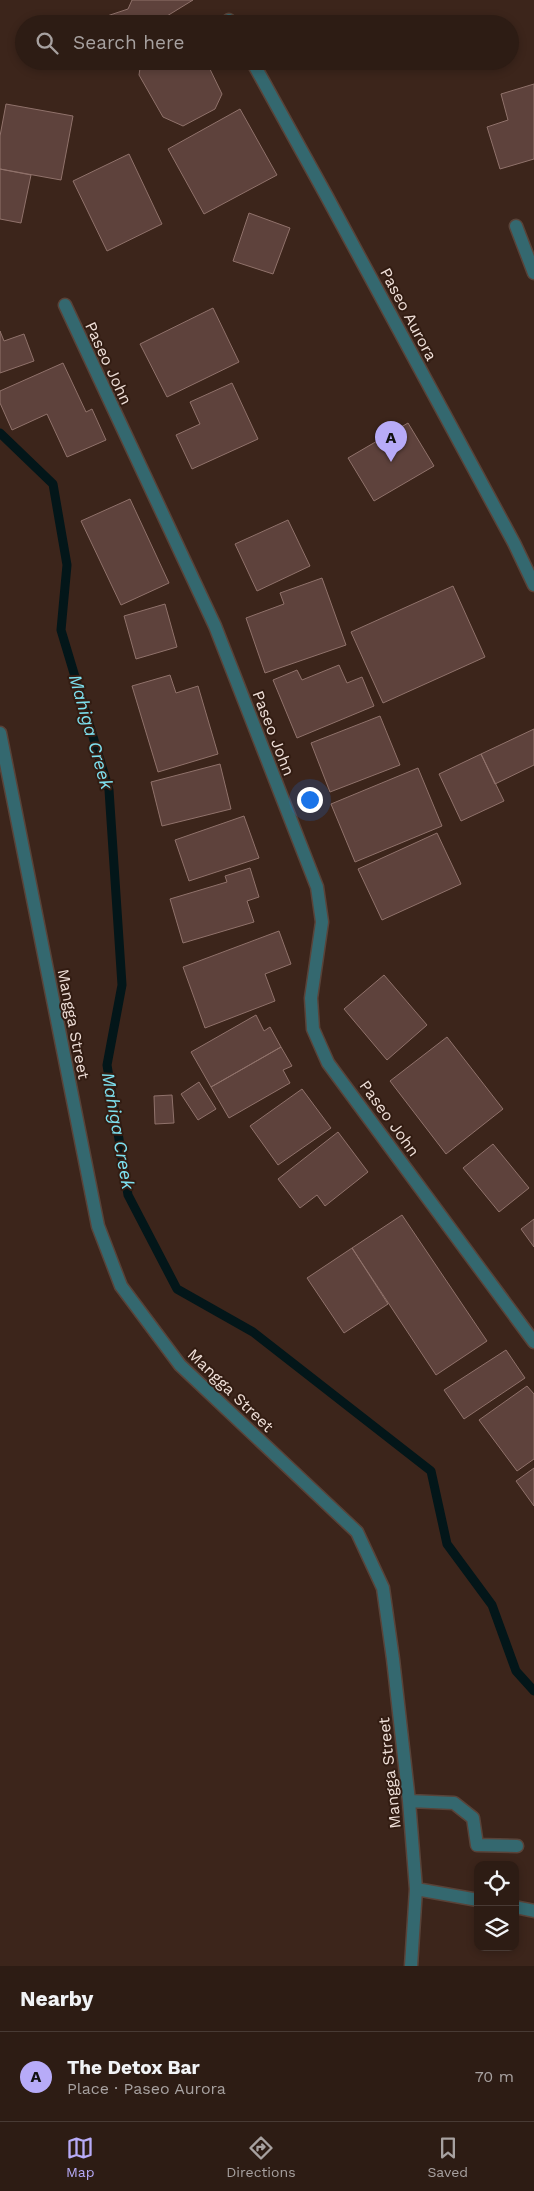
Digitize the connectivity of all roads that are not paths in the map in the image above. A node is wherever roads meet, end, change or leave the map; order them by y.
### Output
1 (257, 70) edge
2 (516, 226) dead end
3 (534, 273) edge
4 (66, 305) dead end
5 (534, 584) edge
6 (0, 733) edge
7 (534, 1342) edge
8 (409, 1801) junction
9 (517, 1846) dead end
10 (416, 1889) junction
11 (474, 1899) edge
12 (519, 1908) edge
13 (534, 1911) edge
14 (411, 1966) edge

1 - 5 street, Paseo Aurora
2 - 3 street
4 - 7 street, Paseo John
6 - 8 street, Mangga Street
8 - 9 street
8 - 10 street, Mangga Street
10 - 11 street
10 - 14 street, Mangga Street
12 - 13 street

